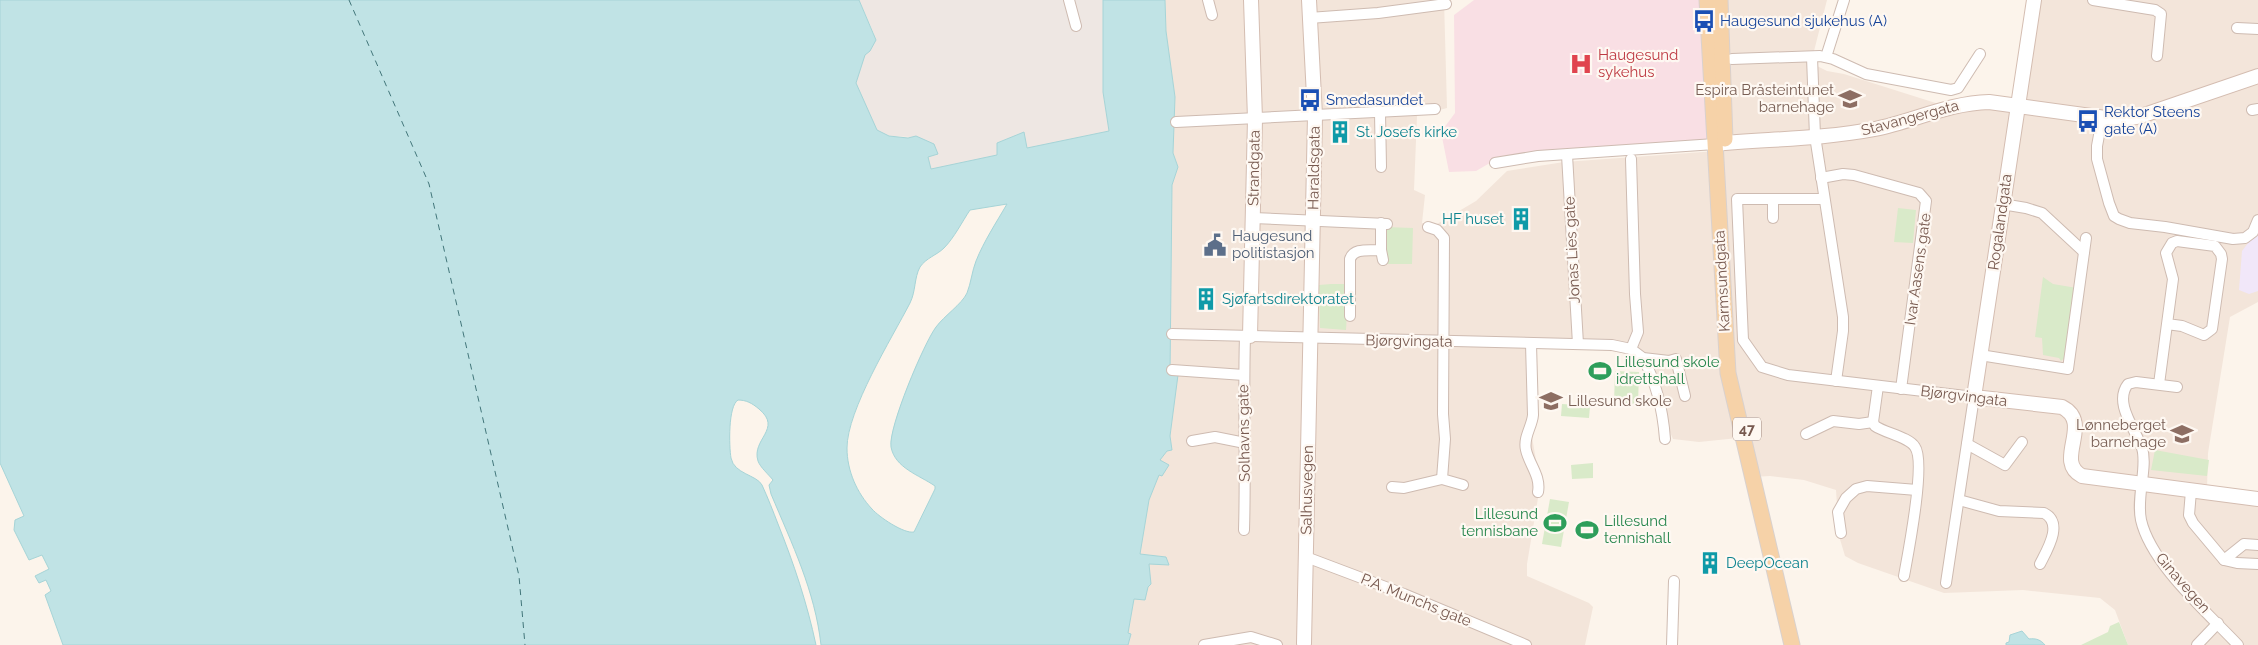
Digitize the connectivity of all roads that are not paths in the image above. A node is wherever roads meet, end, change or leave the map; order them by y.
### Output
1 (1069, 0) edge
2 (1208, 0) edge
3 (1251, 0) edge
4 (1309, 0) edge
5 (1707, 0) edge
6 (1720, 0) edge
7 (1844, 0) edge
8 (2034, 0) edge
9 (2093, 0) edge
10 (1446, 4) dead end
11 (1212, 15) dead end
12 (1309, 18) junction
13 (1076, 26) dead end
14 (2237, 28) dead end
15 (2258, 29) edge
16 (1980, 54) dead end
17 (2157, 56) dead end
18 (1812, 57) junction
19 (1826, 57) junction
20 (1732, 59) dead end
21 (2258, 76) edge
22 (2017, 106) junction
23 (1435, 109) dead end
24 (1380, 113) junction
25 (1315, 116) junction
26 (1255, 119) junction
27 (2102, 119) junction
28 (1176, 122) dead end
29 (1815, 136) junction
30 (1720, 143) junction
31 (1567, 155) junction
32 (1631, 160) dead end
33 (1495, 163) dead end
34 (1381, 168) dead end
35 (1821, 178) junction
36 (1824, 198) junction
37 (1773, 199) junction
38 (2002, 204) junction
39 (1253, 218) junction
40 (1773, 218) dead end
41 (1313, 220) junction
42 (2258, 220) edge
43 (1428, 227) dead end
44 (2086, 238) dead end
45 (2084, 252) junction
46 (1350, 316) dead end
47 (2167, 324) junction
48 (1172, 334) dead end
49 (1248, 336) junction
50 (1310, 337) junction
51 (1444, 341) junction
52 (1531, 344) junction
53 (1578, 344) junction
54 (1631, 349) junction
55 (1980, 354) junction
56 (1643, 358) junction
57 (1172, 370) dead end
58 (1244, 375) junction
59 (1836, 381) junction
60 (2159, 384) junction
61 (1878, 386) junction
62 (2177, 387) dead end
63 (1901, 389) junction
64 (1685, 396) dead end
65 (1974, 397) junction
66 (1873, 422) junction
67 (1806, 434) dead end
68 (1665, 438) dead end
69 (1192, 441) dead end
70 (2022, 442) dead end
71 (1245, 443) junction
72 (1967, 444) junction
73 (1442, 479) junction
74 (2140, 484) junction
75 (1463, 485) dead end
76 (1392, 488) dead end
77 (1917, 490) junction
78 (2191, 490) junction
79 (1538, 492) dead end
80 (2258, 499) edge
81 (1959, 500) junction
82 (1244, 530) dead end
83 (1841, 533) dead end
84 (2258, 544) edge
85 (1306, 557) junction
86 (2224, 560) junction
87 (2040, 564) dead end
88 (2258, 564) edge
89 (1904, 576) dead end
90 (1674, 581) dead end
91 (1946, 583) dead end
92 (2218, 624) junction
93 (1305, 644) edge
94 (1204, 645) edge
95 (1277, 645) edge
96 (1526, 645) edge
97 (1672, 645) edge
98 (1792, 645) edge
99 (1800, 645) edge
100 (2197, 645) edge
101 (2238, 645) edge

1 - 13 street
2 - 11 street
3 - 26 street, Strandgata
4 - 12 street, Haraldsgata
5 - 30 main road, Karmsundgata / 47
6 - 30 main road, Karmsundgata / 47
7 - 19 street
8 - 22 street, Rogalandgata
9 - 17 street
10 - 12 street
12 - 25 street, Haraldsgata
14 - 15 street
16 - 19 street
18 - 19 street
18 - 20 street
18 - 29 street
21 - 27 street, Stavangergata
22 - 27 street, Stavangergata
22 - 29 street, Stavangergata
22 - 38 street, Rogalandgata
23 - 24 street
24 - 25 street
24 - 34 street
25 - 26 street
25 - 41 street, Haraldsgata
26 - 28 street
26 - 39 street, Strandgata
27 - 42 street
29 - 30 street, Stavangergata
29 - 35 street
30 - 31 street, Stavangergata
30 - 98 main road, Karmsundgata / 47
30 - 99 main road, Karmsundgata / 47
31 - 33 street, Stavangergata
31 - 53 street, Jonas Lies gate
32 - 54 street
35 - 36 street
35 - 63 street, Ivar Aasens gate
36 - 37 street
36 - 59 street
37 - 40 street
37 - 59 street, Bjørgvingata
38 - 45 street
38 - 55 street, Rogalandgata
39 - 41 street
39 - 49 street, Strandgata
41 - 46 street
41 - 50 street, Haraldsgata
43 - 51 street
44 - 45 street
45 - 55 street
47 - 47 street
47 - 60 street
48 - 49 street, Bjørgvingata
49 - 50 street, Bjørgvingata
49 - 58 street, Solhavns gate
50 - 51 street, Bjørgvingata
50 - 85 street, Salhusvegen
51 - 52 street, Bjørgvingata
51 - 73 street
52 - 53 street, Bjørgvingata
52 - 79 street
53 - 54 street, Bjørgvingata
54 - 56 street, Bjørgvingata
55 - 65 street, Rogalandgata
56 - 64 street
56 - 68 street
57 - 58 street
58 - 71 street, Solhavns gate
59 - 61 street, Bjørgvingata
60 - 62 street
60 - 74 street
61 - 63 street, Bjørgvingata
61 - 66 street
63 - 65 street, Bjørgvingata
65 - 72 street, Rogalandgata
65 - 74 street, Bjørgvingata
66 - 67 street
66 - 77 street
69 - 71 street
70 - 72 street
71 - 82 street, Solhavns gate
72 - 81 street, Rogalandgata
73 - 75 street
73 - 76 street
74 - 78 street, Bjørgvingata
74 - 92 street, Ginavegen
77 - 83 street
77 - 89 street
78 - 80 street, Bjørgvingata
78 - 86 street
81 - 87 street
81 - 91 street, Rogalandgata
84 - 86 street
85 - 93 street, Salhusvegen
85 - 96 street, P.A. Munchs gate
86 - 88 street
90 - 97 street
92 - 100 street
92 - 101 street, Ginavegen
94 - 95 street

